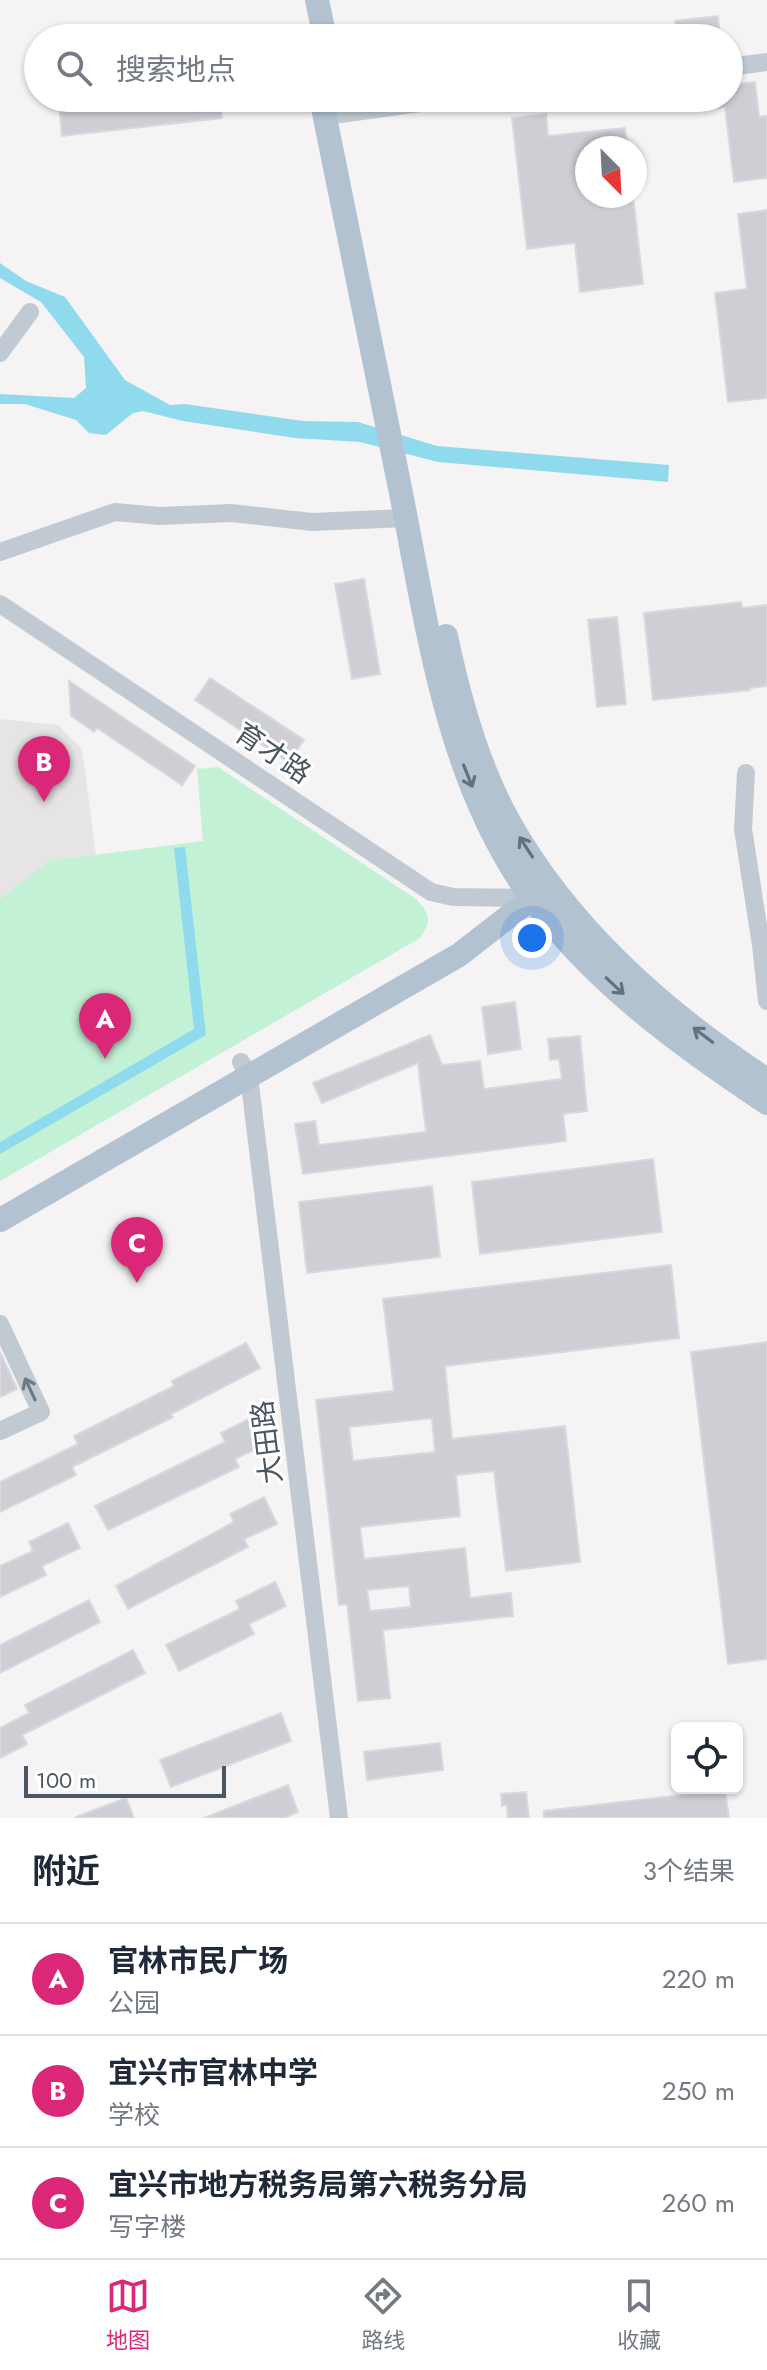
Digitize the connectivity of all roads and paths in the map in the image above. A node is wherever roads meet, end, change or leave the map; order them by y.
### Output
1 (302, 0) edge
2 (317, 0) edge
3 (306, 24) edge
4 (322, 24) edge
5 (767, 62) edge
6 (743, 65) edge
7 (324, 112) edge
8 (340, 112) edge
9 (30, 312) dead end
10 (0, 353) edge
11 (406, 518) junction
12 (0, 552) edge
13 (0, 604) edge
14 (746, 773) dead end
15 (541, 891) junction
16 (767, 1001) edge
17 (245, 1069) junction
18 (765, 1074) edge
19 (767, 1103) edge
20 (0, 1202) edge
21 (0, 1220) edge
22 (0, 1324) edge
23 (0, 1431) edge
24 (339, 1818) edge

1 - 3 main road
2 - 4 main road
5 - 6 street
7 - 11 main road
15 -> 8 main road
9 - 10 street
11 - 12 street
11 -> 15 main road
13 - 15 street, 育才路
14 - 16 street
15 - 17 main road
18 -> 15 main road
15 -> 19 main road
17 - 20 main road
17 - 21 main road
17 - 24 street, 大田路
23 -> 22 street

